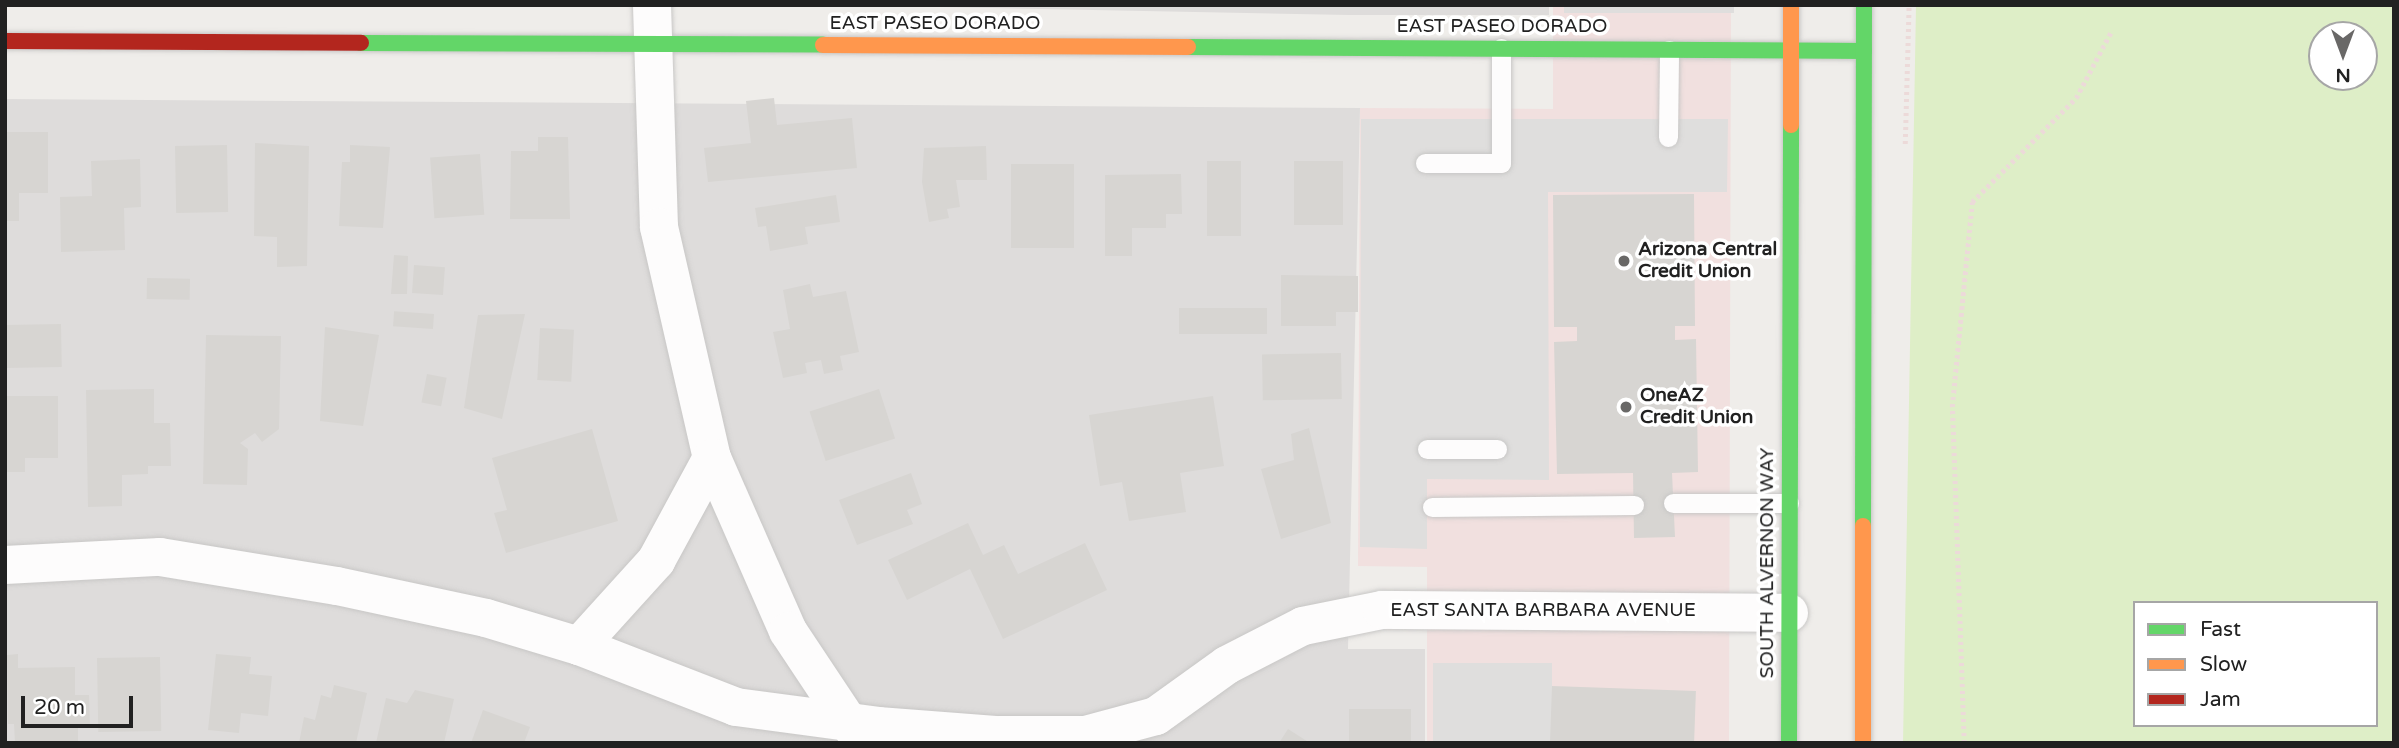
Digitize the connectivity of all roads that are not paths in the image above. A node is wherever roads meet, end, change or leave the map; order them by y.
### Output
1 (652, 5) edge
2 (1791, 5) edge
3 (1864, 5) edge
4 (5, 41) edge
5 (652, 43) junction
6 (1501, 48) junction
7 (1669, 50) junction
8 (1791, 50) junction
9 (1864, 51) junction
10 (1668, 136) dead end
11 (1425, 163) dead end
12 (1427, 449) dead end
13 (1497, 449) dead end
14 (712, 458) junction
15 (1673, 503) dead end
16 (1789, 503) junction
17 (1634, 505) dead end
18 (1432, 507) dead end
19 (5, 565) edge
20 (1789, 613) junction
21 (579, 646) junction
22 (1152, 729) edge
23 (856, 733) edge
24 (1789, 743) edge
25 (1863, 743) edge

1 - 5 street
2 - 8 street, SOUTH ALVERNON WAY
3 - 9 street
4 - 5 street, EAST PASEO DORADO
5 - 6 street, EAST PASEO DORADO
5 - 14 street
6 - 7 street, EAST PASEO DORADO
6 - 11 lane
7 - 8 street, EAST PASEO DORADO
7 - 10 lane
8 - 9 street, EAST PASEO DORADO
8 - 16 street, SOUTH ALVERNON WAY
9 - 25 street
12 - 13 lane
14 - 21 street
14 - 23 street
15 - 16 lane
16 - 20 street, SOUTH ALVERNON WAY
17 - 18 lane
19 - 21 street, EAST SANTA BARBARA AVENUE
20 - 22 street, EAST SANTA BARBARA AVENUE
20 - 24 street, SOUTH ALVERNON WAY
21 - 23 street, EAST SANTA BARBARA AVENUE
22 - 23 street, EAST SANTA BARBARA AVENUE

